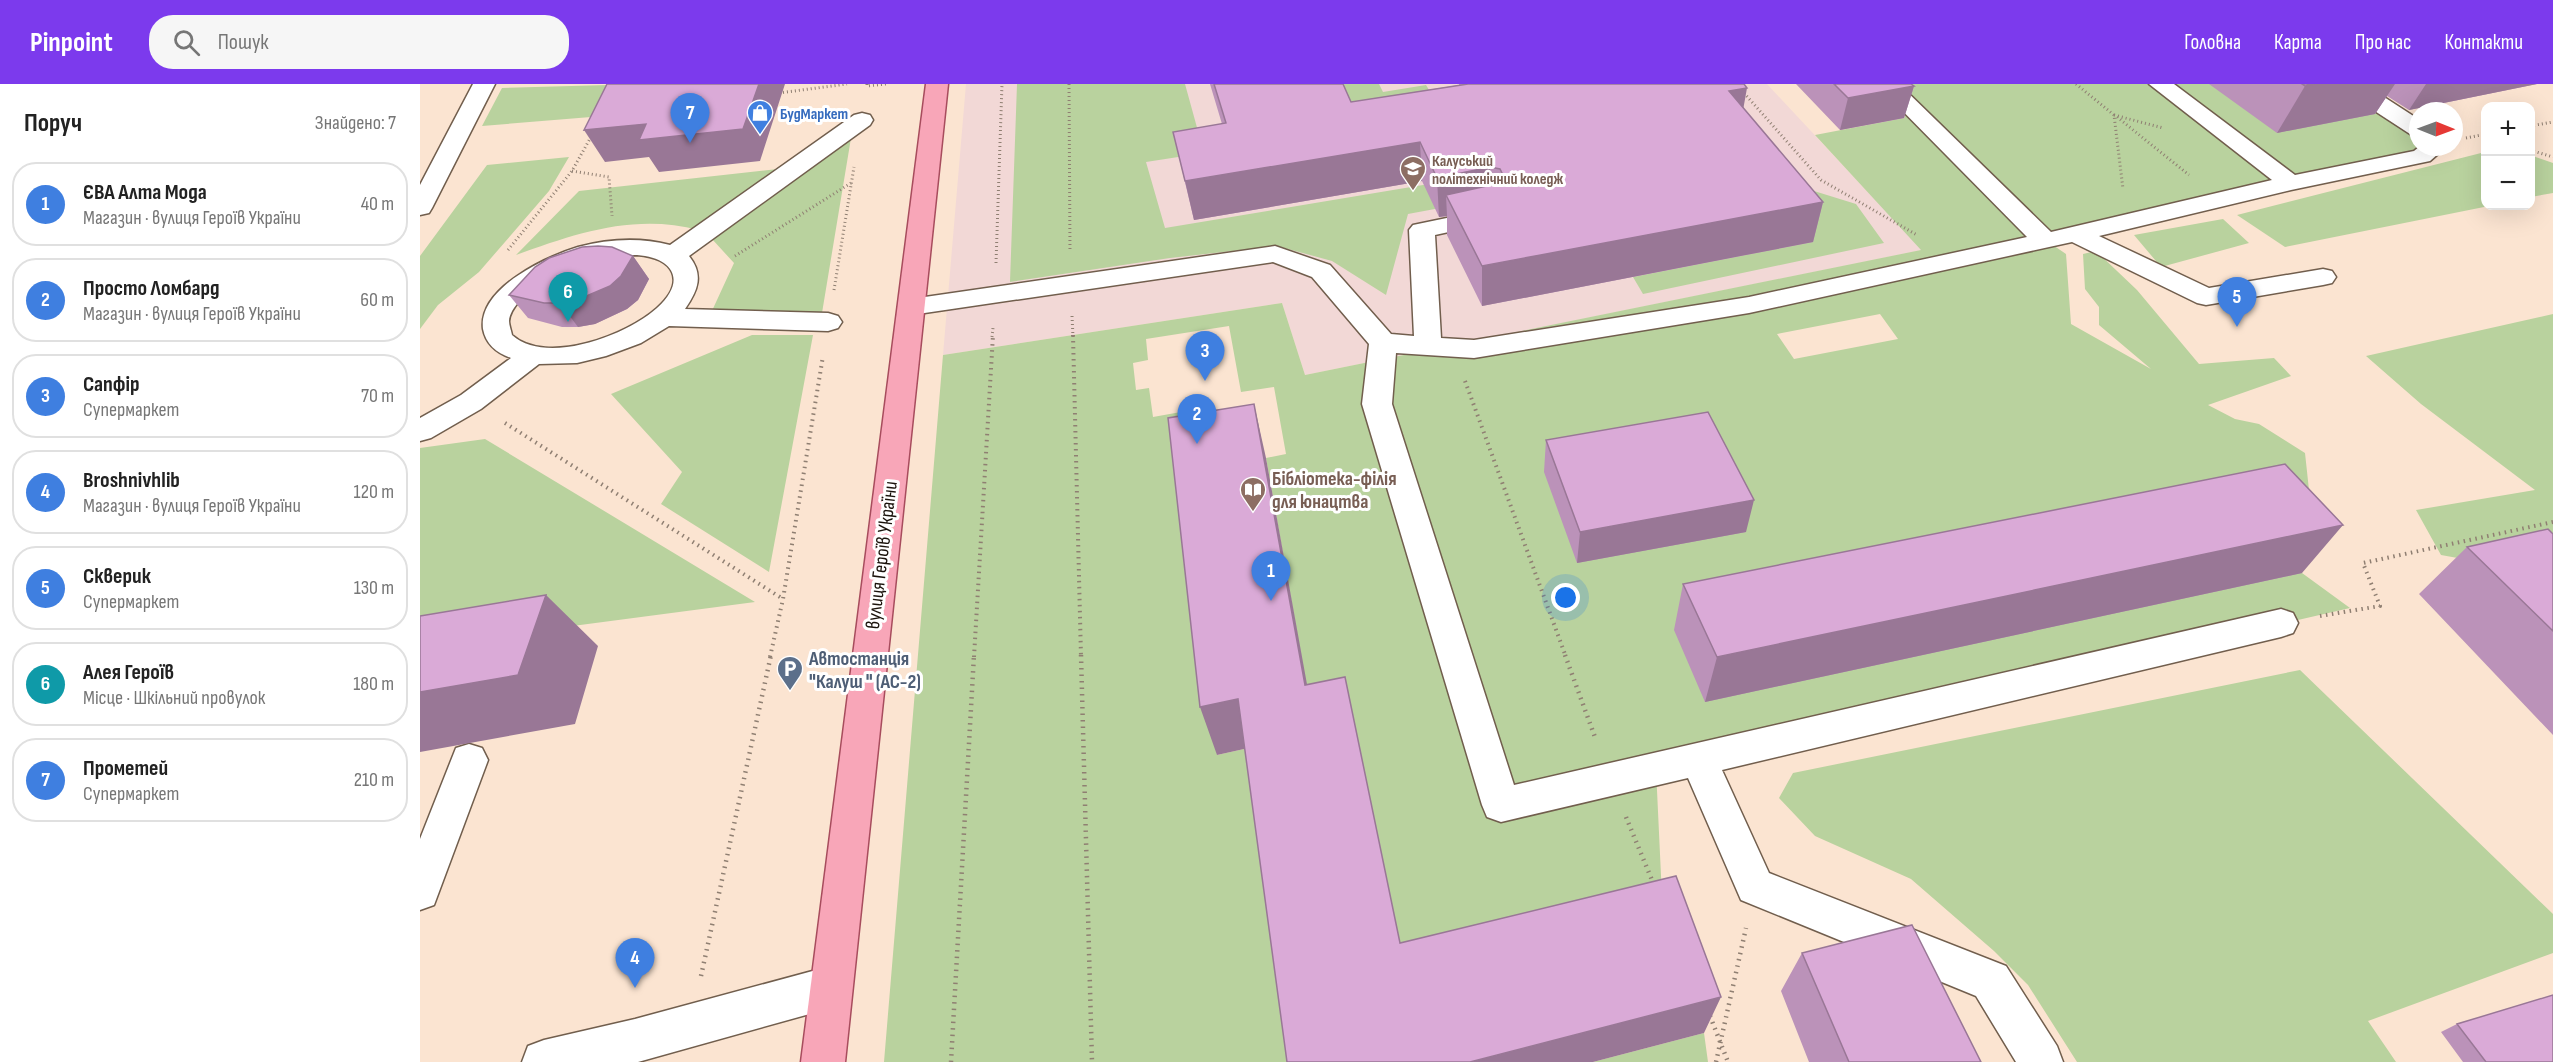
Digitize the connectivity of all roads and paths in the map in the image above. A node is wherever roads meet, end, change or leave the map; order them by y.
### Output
1 (484, 84) edge
2 (780, 84) edge
3 (847, 84) edge
4 (867, 84) edge
5 (886, 84) edge
6 (937, 84) edge
7 (1002, 84) edge
8 (1069, 84) edge
9 (1887, 84) edge
10 (2076, 84) edge
11 (2160, 84) edge
12 (2349, 84) edge
13 (771, 93) dead end
14 (782, 93) junction
15 (1743, 93) dead end
16 (2114, 115) junction
17 (862, 120) dead end
18 (2553, 122) edge
19 (2409, 123) edge
20 (2535, 125) edge
21 (593, 132) edge
22 (2535, 152) edge
23 (2422, 156) edge
24 (2553, 157) edge
25 (445, 159) junction
26 (420, 163) edge
27 (572, 171) junction
28 (2192, 177) dead end
29 (851, 183) dead end
30 (2291, 183) junction
31 (2123, 189) dead end
32 (420, 208) edge
33 (1490, 216) edge
34 (2075, 234) junction
35 (2046, 241) junction
36 (614, 248) junction
37 (673, 255) junction
38 (1960, 259) junction
39 (2323, 278) dead end
40 (1071, 284) junction
41 (519, 287) junction
42 (686, 288) junction
43 (994, 295) junction
44 (910, 307) junction
45 (662, 317) junction
46 (828, 322) dead end
47 (1383, 343) junction
48 (1428, 346) junction
49 (1474, 349) junction
50 (533, 355) junction
51 (471, 402) junction
52 (420, 431) edge
53 (2553, 522) edge
54 (2510, 531) junction
55 (2518, 539) edge
56 (2281, 623) joint
57 (1698, 759) junction
58 (469, 760) dead end
59 (1610, 780) junction
60 (1755, 887) junction
61 (1656, 889) edge
62 (420, 891) edge
63 (831, 987) junction
64 (1707, 1010) edge
65 (690, 1026) junction
66 (1721, 1043) junction
67 (628, 1052) edge
68 (544, 1062) edge
69 (823, 1062) edge
70 (951, 1062) edge
71 (1092, 1062) edge
72 (1716, 1062) edge
73 (1728, 1062) edge
74 (2041, 1062) edge

1 - 25 street
2 - 14 path
3 - 14 path
4 - 5 path
6 - 44 main road, вулиця Героїв України
7 - 43 path
8 - 40 path
9 - 35 street
10 - 16 path
11 - 30 street
12 - 19 street
13 - 14 path
15 - 38 path
16 - 28 path
16 - 31 path
17 - 37 street
18 - 20 path
21 - 27 path
22 - 24 path
23 - 30 street
25 - 26 street
25 - 32 street
27 - 36 path
27 - 41 path
29 - 42 path
30 - 34 street
33 - 48 street
34 - 35 street
34 - 39 street
35 - 38 street
36 - 37 street
36 - 41 street
37 - 42 street
38 - 49 street
40 - 43 street
40 - 47 street
40 - 71 path
41 - 50 street
42 - 45 street
43 - 44 street
43 - 70 path
44 - 63 main road, вулиця Героїв України
45 - 46 street
45 - 50 street
47 - 48 street
47 - 59 street
48 - 49 street
49 - 59 path
50 - 51 street
51 - 52 street
51 - 65 path
53 - 54 path
54 - 55 path
54 - 56 path
56 - 57 street
57 - 59 street
57 - 60 street
58 - 62 street
59 - 61 path
60 - 66 path
60 - 74 street
63 - 65 street
63 - 69 main road, вулиця Героїв України
64 - 66 path
65 - 67 street
66 - 72 path
66 - 73 path
67 - 68 street

